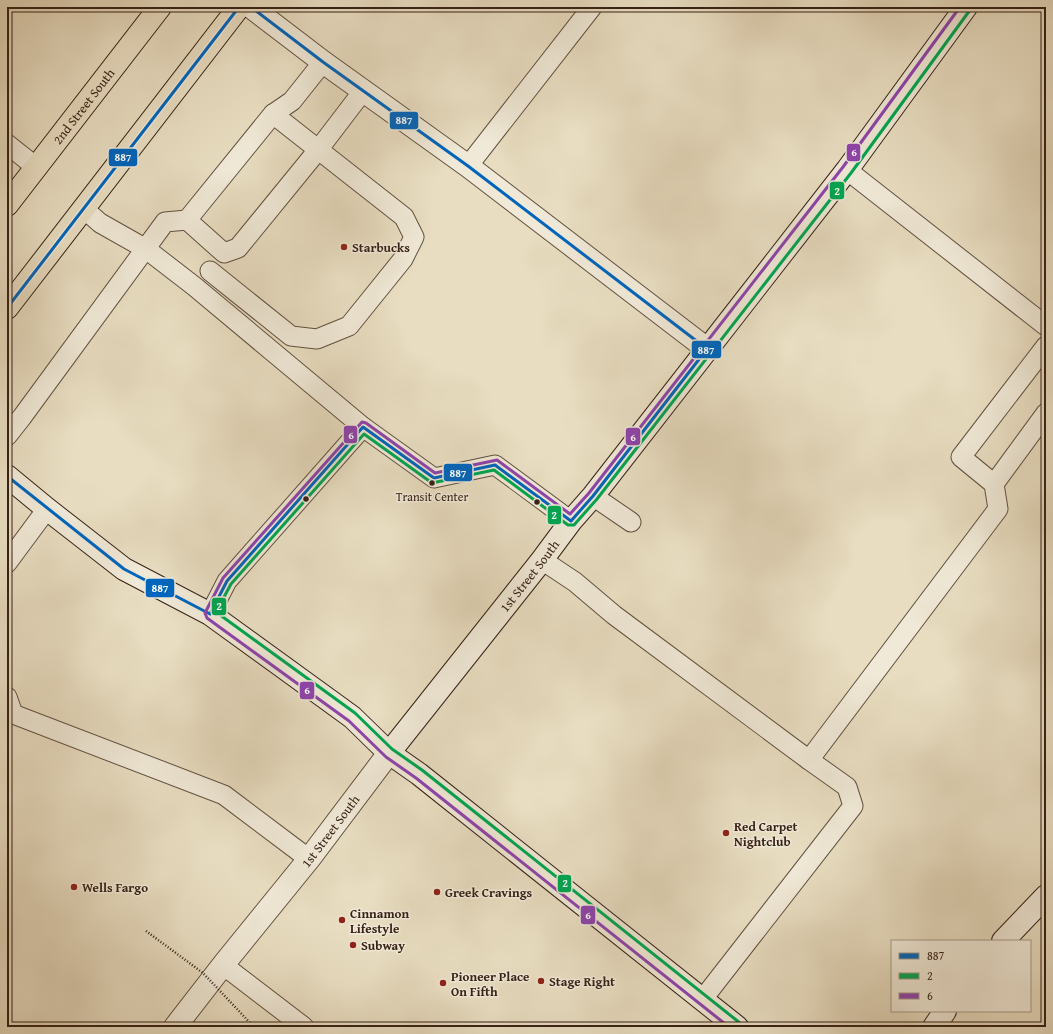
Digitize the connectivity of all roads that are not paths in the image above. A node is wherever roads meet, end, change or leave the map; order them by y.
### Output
1 (160, 7) edge
2 (239, 7) edge
3 (251, 7) edge
4 (592, 7) edge
5 (966, 7) edge
6 (323, 62) junction
7 (363, 91) junction
8 (273, 114) junction
9 (7, 144) edge
10 (318, 150) junction
11 (468, 166) junction
12 (36, 167) junction
13 (847, 170) junction
14 (7, 205) edge
15 (83, 208) junction
16 (187, 220) junction
17 (146, 249) junction
18 (224, 253) junction
19 (210, 271) junction
20 (194, 286) junction
21 (7, 308) edge
22 (1046, 326) edge
23 (1046, 346) edge
24 (707, 349) junction
25 (1046, 413) edge
26 (363, 427) junction
27 (7, 436) edge
28 (7, 476) edge
29 (994, 484) junction
30 (593, 496) junction
31 (47, 509) junction
32 (571, 521) junction
33 (631, 522) dead end
34 (542, 560) junction
35 (7, 563) edge
36 (210, 614) junction
37 (7, 697) edge
38 (389, 754) junction
39 (810, 760) junction
40 (309, 859) junction
41 (1046, 896) edge
42 (1004, 940) edge
43 (223, 965) junction
44 (702, 1000) junction
45 (944, 1012) edge
46 (175, 1027) edge
47 (304, 1027) edge
48 (737, 1027) edge
49 (934, 1027) edge

1 - 12 highway, 2nd Street South
2 - 15 highway
3 - 6 street
4 - 11 lane
5 - 13 street, 1st Street South
6 - 7 street
6 - 8 lane
7 - 10 lane
7 - 11 street
8 - 10 lane
8 - 16 lane
9 - 12 lane
10 - 18 lane
10 - 19 lane
11 - 24 street
12 - 14 highway, 2nd Street South
13 - 22 lane
13 - 24 street, 1st Street South
15 - 17 lane
15 - 21 highway
16 - 17 lane
16 - 18 lane
17 - 20 lane
17 - 27 lane
18 - 19 lane
19 - 20 lane
20 - 26 lane
23 - 29 lane
24 - 30 street, 1st Street South
25 - 29 lane
26 - 32 lane
26 - 36 lane
28 - 31 street
29 - 39 lane
30 - 32 street, 1st Street South
30 - 33 lane
31 - 35 lane
31 - 36 street
32 - 34 street, 1st Street South
34 - 38 street, 1st Street South
34 - 39 lane
36 - 38 street
37 - 40 lane
38 - 40 street, 1st Street South
38 - 44 street
39 - 44 lane
40 - 43 street, 1st Street South
41 - 42 street
43 - 46 street, 1st Street South
43 - 47 lane
44 - 48 street
45 - 49 street

